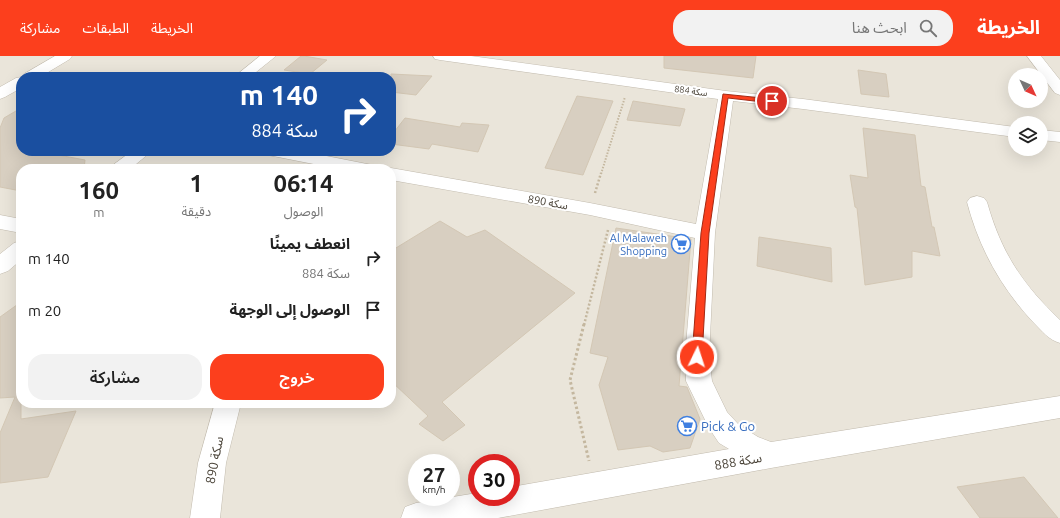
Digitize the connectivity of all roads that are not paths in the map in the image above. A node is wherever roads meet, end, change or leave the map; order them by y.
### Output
1 (65, 56) edge
2 (269, 56) edge
3 (440, 56) edge
4 (1034, 56) edge
5 (38, 72) edge
6 (248, 72) edge
7 (16, 84) edge
8 (1060, 90) edge
9 (0, 94) edge
10 (726, 96) junction
11 (1008, 131) edge
12 (1048, 136) edge
13 (1060, 137) edge
14 (136, 156) edge
15 (299, 156) edge
16 (126, 164) edge
17 (340, 164) edge
18 (396, 175) edge
19 (977, 202) dead end
20 (0, 222) edge
21 (16, 225) edge
22 (705, 233) junction
23 (16, 252) edge
24 (0, 266) edge
25 (1060, 334) edge
26 (1060, 407) edge
27 (227, 408) edge
28 (771, 455) junction
29 (205, 518) edge
30 (416, 518) edge

1 - 5 street
2 - 6 street
3 - 10 street, سكة 884
4 - 8 street
7 - 9 street
10 - 11 street, سكة 884
10 - 22 street
12 - 13 street
14 - 16 street
15 - 17 street
18 - 22 street, سكة 890
19 - 25 street
20 - 21 street
22 - 28 street
23 - 24 street
26 - 28 street, سكة 888
27 - 29 street, سكة 890
28 - 30 street, سكة 888

